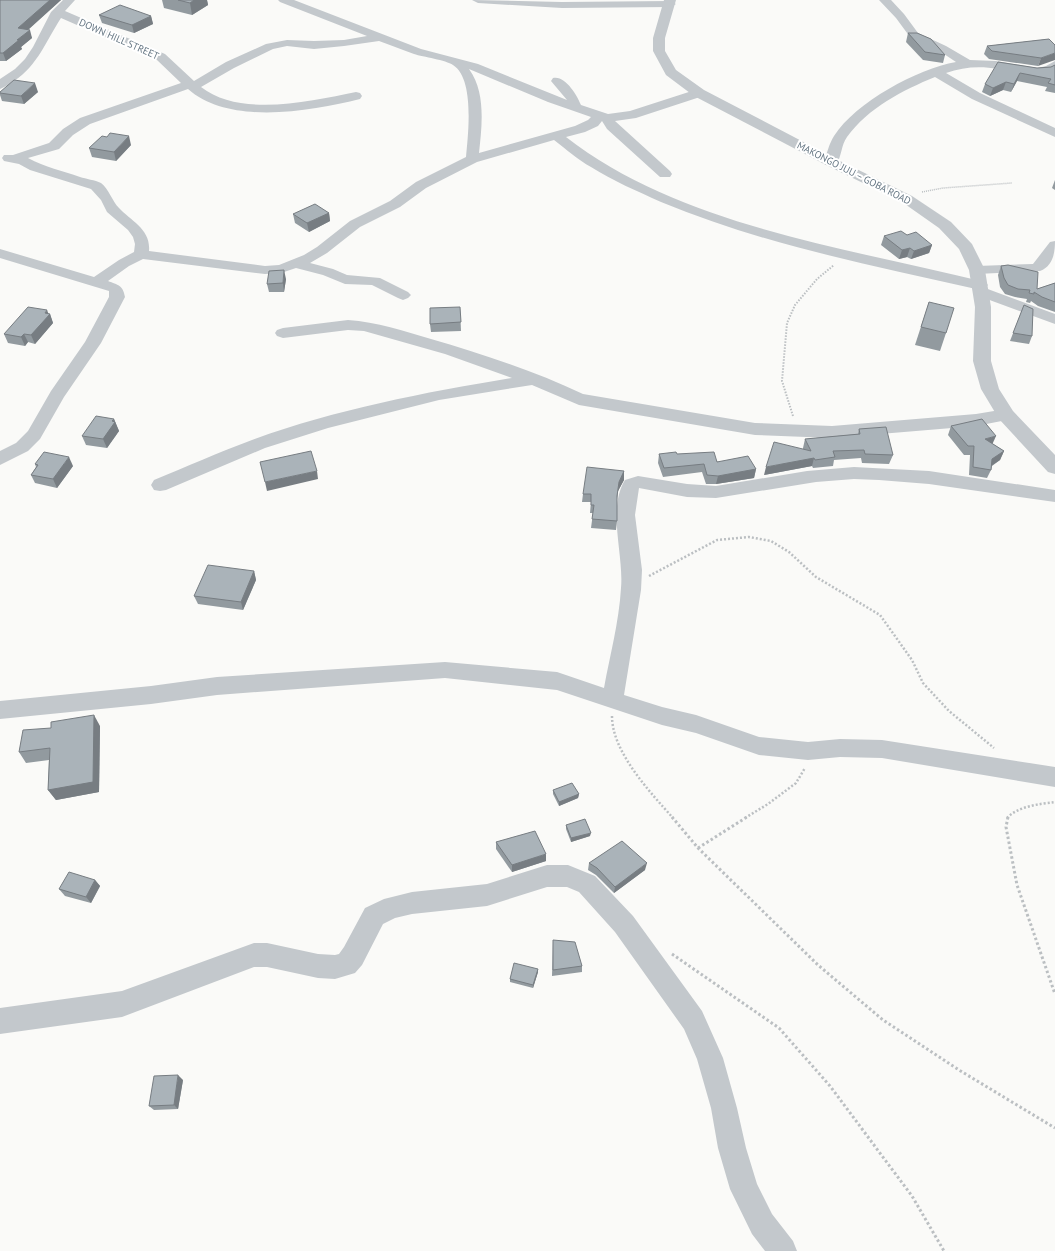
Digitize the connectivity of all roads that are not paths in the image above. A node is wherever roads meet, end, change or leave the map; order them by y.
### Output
1 (69, 0) edge
2 (284, 0) edge
3 (478, 0) edge
4 (885, 0) edge
5 (670, 2) edge
6 (57, 12) junction
7 (380, 37) junction
8 (458, 63) junction
9 (967, 64) junction
10 (1055, 65) edge
11 (936, 72) junction
12 (557, 81) dead end
13 (192, 85) junction
14 (0, 86) edge
15 (699, 93) junction
16 (356, 96) dead end
17 (576, 107) junction
18 (603, 117) junction
19 (1055, 133) edge
20 (557, 136) junction
21 (6, 158) edge
22 (472, 159) junction
23 (831, 162) junction
24 (665, 174) dead end
25 (1055, 245) edge
26 (0, 253) edge
27 (141, 254) junction
28 (296, 264) junction
29 (97, 282) junction
30 (979, 282) junction
31 (403, 294) dead end
32 (1055, 320) edge
33 (283, 332) dead end
34 (532, 379) junction
35 (1006, 415) junction
36 (0, 459) edge
37 (1055, 467) edge
38 (160, 485) dead end
39 (1055, 496) edge
40 (613, 700) junction
41 (0, 710) edge
42 (1055, 777) edge
43 (0, 1021) edge
44 (783, 1251) edge

1 - 6 street
2 - 7 street
3 - 5 street
4 - 9 street
5 - 15 street, MAKONGO JUU – GOBA ROAD
6 - 13 street, DOWN HILL STREET
6 - 14 street
7 - 8 street
7 - 13 street
8 - 17 street
8 - 22 street
9 - 10 street
9 - 11 street
11 - 19 street
11 - 23 street
12 - 17 street
13 - 16 street, DOWN HILL STREET
13 - 21 street
15 - 18 street
15 - 23 street, MAKONGO JUU – GOBA ROAD
17 - 18 street
18 - 20 street
18 - 24 street
20 - 22 street
20 - 30 street
21 - 27 street
22 - 28 street
23 - 30 street, MAKONGO JUU – GOBA ROAD
25 - 30 street
26 - 29 street
27 - 28 street
27 - 29 street
28 - 31 street
29 - 36 street
30 - 32 street
30 - 35 street, MAKONGO JUU – GOBA ROAD
33 - 34 street
34 - 35 street
34 - 38 street
35 - 37 street, MAKONGO JUU – GOBA ROAD
39 - 40 street
40 - 41 street
40 - 42 street
43 - 44 street

